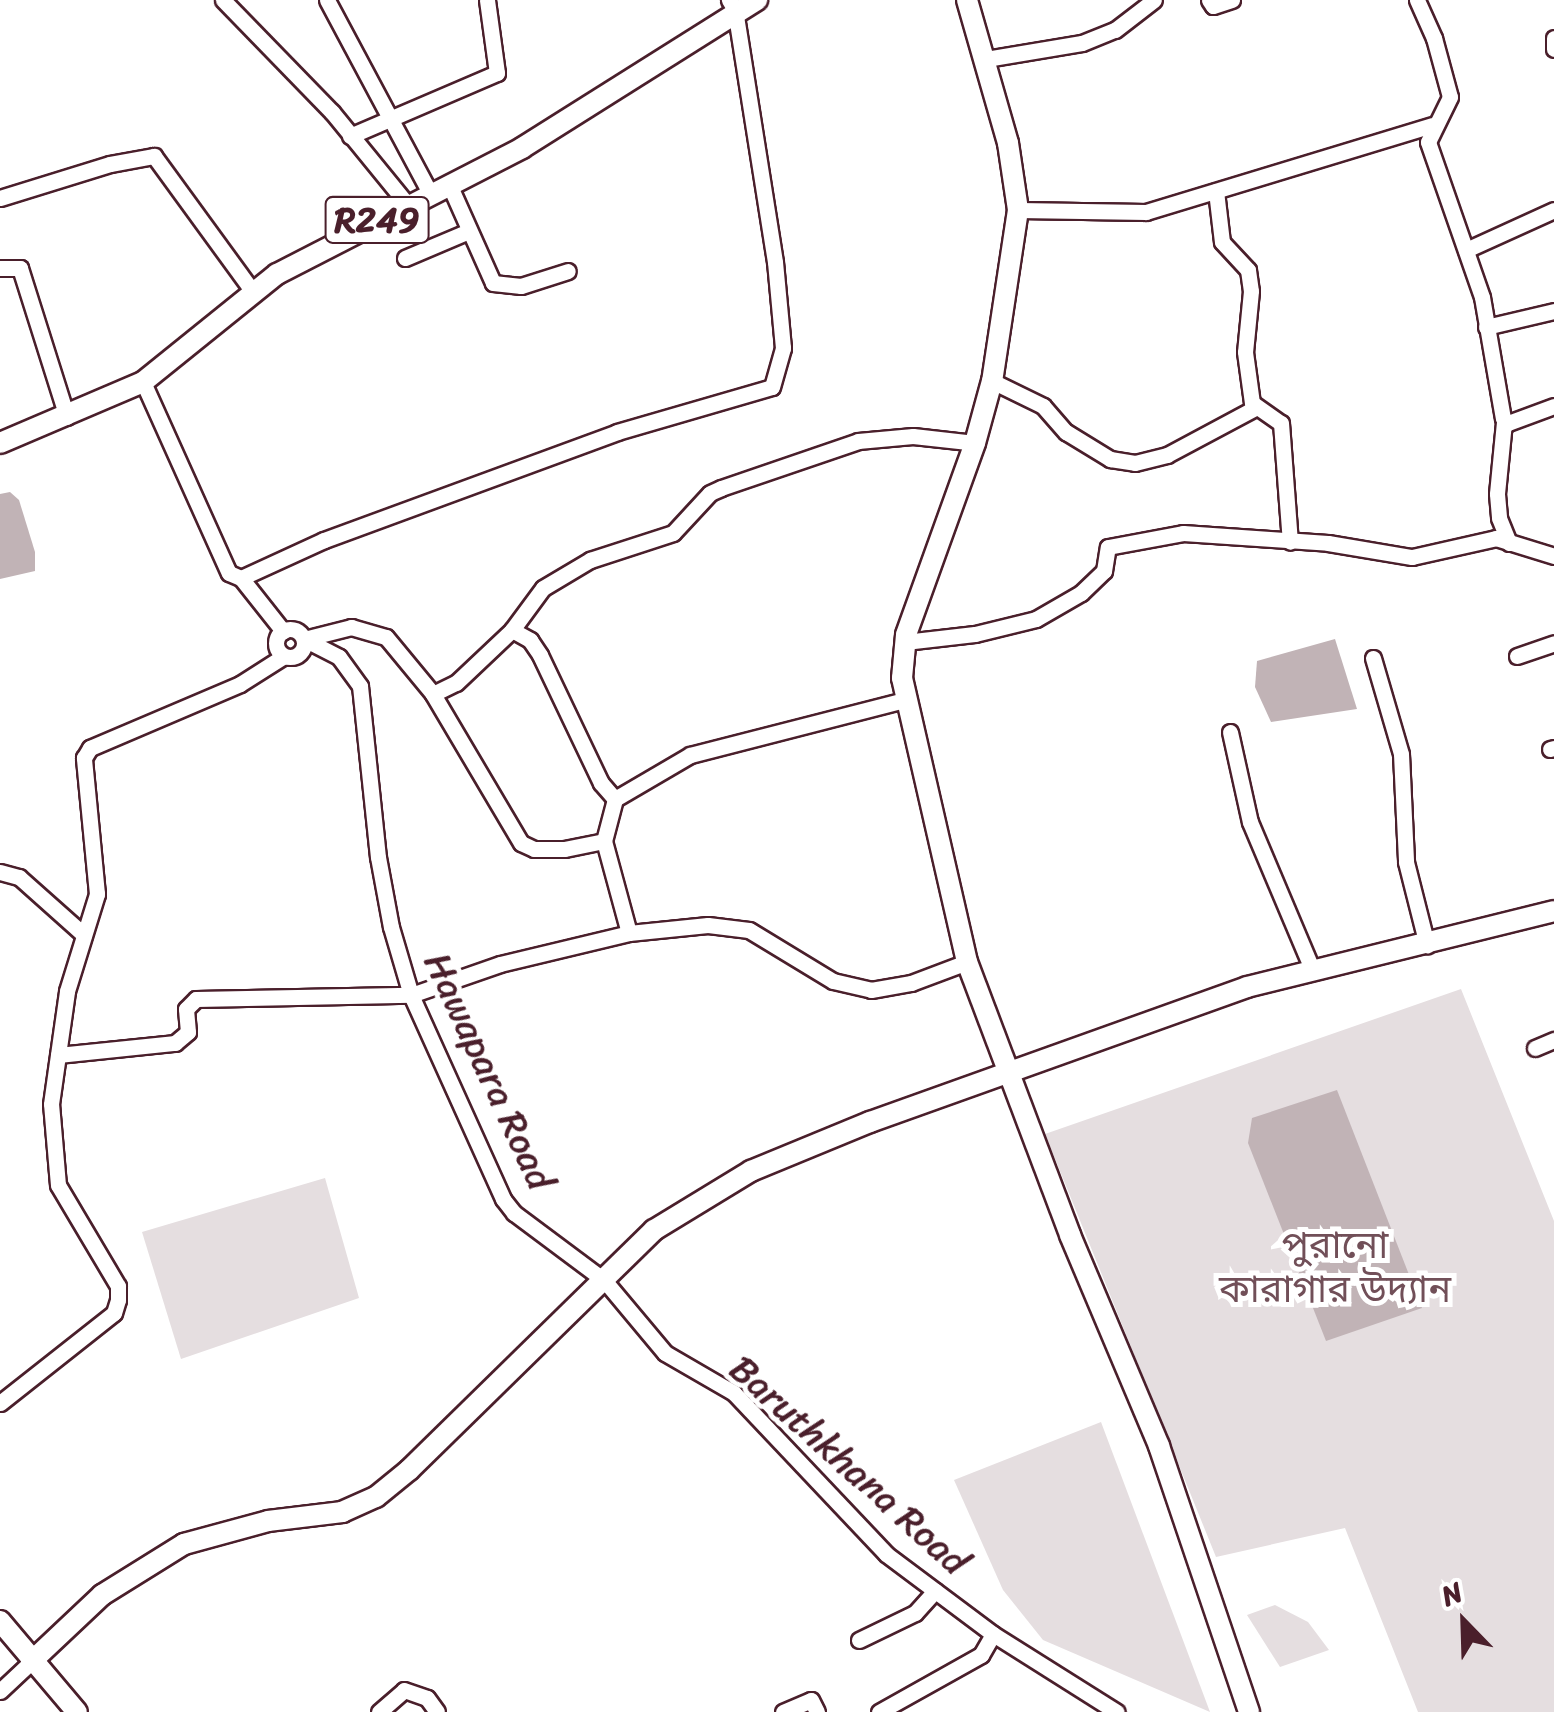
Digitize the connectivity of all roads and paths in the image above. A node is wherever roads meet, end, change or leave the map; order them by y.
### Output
1 (223, 0) edge
2 (326, 0) edge
3 (487, 0) edge
4 (757, 0) edge
5 (967, 0) edge
6 (1154, 0) edge
7 (1209, 0) edge
8 (1232, 0) edge
9 (1417, 0) edge
10 (732, 5) edge
11 (1554, 38) edge
12 (1554, 49) edge
13 (986, 59) junction
14 (392, 119) junction
15 (1432, 125) junction
16 (350, 136) junction
17 (439, 188) junction
18 (1216, 191) junction
19 (0, 198) edge
20 (407, 204) junction
21 (1018, 210) junction
22 (1554, 210) edge
23 (469, 230) junction
24 (1466, 250) junction
25 (405, 258) dead end
26 (0, 268) edge
27 (568, 271) dead end
28 (253, 292) junction
29 (1554, 311) edge
30 (1486, 326) junction
31 (992, 381) junction
32 (143, 382) junction
33 (1554, 406) edge
34 (1254, 408) junction
35 (67, 417) junction
36 (1504, 422) junction
37 (0, 443) edge
38 (975, 443) junction
39 (1290, 542) junction
40 (1509, 543) junction
41 (1554, 556) edge
42 (241, 578) junction
43 (512, 630) junction
44 (282, 631) junction
45 (304, 640) junction
46 (906, 642) junction
47 (1554, 643) edge
48 (284, 656) junction
49 (1517, 656) dead end
50 (1373, 658) dead end
51 (433, 694) junction
52 (908, 700) junction
53 (1230, 732) dead end
54 (615, 799) junction
55 (604, 841) junction
56 (0, 872) edge
57 (1554, 912) edge
58 (628, 933) junction
59 (84, 934) junction
60 (1427, 945) junction
61 (967, 962) junction
62 (1313, 970) junction
63 (411, 995) junction
64 (1554, 1040) edge
65 (1536, 1048) dead end
66 (58, 1055) junction
67 (1007, 1076) junction
68 (604, 1280) junction
69 (0, 1403) edge
70 (935, 1591) junction
71 (0, 1621) edge
72 (994, 1634) junction
73 (859, 1640) dead end
74 (0, 1641) edge
75 (31, 1662) junction
76 (0, 1692) edge
77 (76, 1712) edge
78 (379, 1712) edge
79 (437, 1712) edge
80 (783, 1712) edge
81 (817, 1712) edge
82 (879, 1712) edge
83 (1117, 1712) edge
84 (1249, 1712) edge

1 - 16 street
2 - 14 street
3 - 14 street
4 - 10 main road, R249
5 - 13 main road
6 - 13 street
7 - 8 street
9 - 15 street
10 - 17 main road, R249
10 - 42 street
11 - 12 street
13 - 21 main road
14 - 16 street
14 - 17 street
15 - 18 street
15 - 24 street
16 - 20 street
17 - 20 main road, R249
17 - 23 street
18 - 21 street
18 - 34 street
19 - 28 street
20 - 28 main road, R249
21 - 31 main road
22 - 24 street
23 - 25 street
23 - 27 street
24 - 30 street
26 - 35 street
28 - 32 main road, R249
29 - 30 street
30 - 36 street
31 - 34 street
31 - 38 main road
32 - 35 main road, R249
32 - 42 street
33 - 36 street
34 - 39 street
35 - 37 main road, R249
36 - 40 street
38 - 43 street
38 - 46 main road
39 - 40 street
39 - 46 street
40 - 41 street
42 - 44 street
43 - 51 street
43 - 54 street
44 - 45 street
44 - 48 street
45 - 48 street
45 - 51 street
45 - 63 street, Hawapara Road
46 - 52 main road
47 - 49 street
48 - 59 street
50 - 60 street
51 - 55 street
52 - 54 street
52 - 61 main road
53 - 62 street
54 - 55 street
55 - 58 street
56 - 59 street
57 - 60 main road
58 - 61 street
58 - 63 street
59 - 66 street
60 - 62 main road
61 - 67 main road
62 - 67 main road
63 - 66 street
63 - 68 street, Hawapara Road
64 - 65 street
66 - 69 street
67 - 68 main road
67 - 84 main road
68 - 70 street, Baruthkhana Road
68 - 75 main road
70 - 72 street, Baruthkhana Road
70 - 73 street
71 - 75 main road
72 - 82 street
72 - 83 street, Baruthkhana Road
74 - 75 main road
75 - 76 street
75 - 77 main road
78 - 79 street
80 - 81 street

